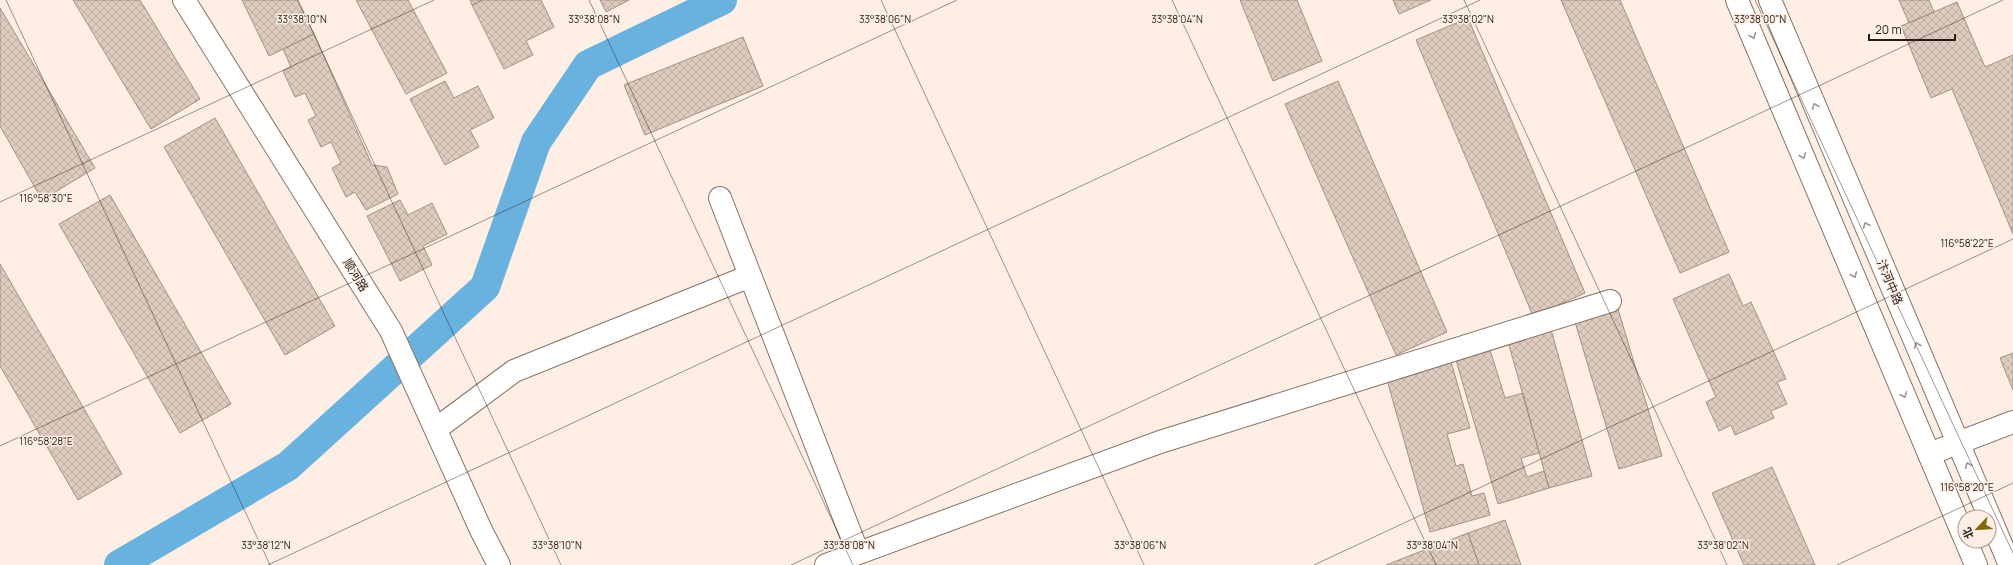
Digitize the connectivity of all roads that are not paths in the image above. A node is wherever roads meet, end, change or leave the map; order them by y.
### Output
1 (184, 0) edge
2 (1737, 0) edge
3 (1770, 0) edge
4 (720, 198) dead end
5 (750, 276) junction
6 (1610, 300) dead end
7 (433, 422) junction
8 (2013, 422) edge
9 (1959, 443) junction
10 (1930, 454) junction
11 (1957, 518) edge
12 (1970, 549) edge
13 (858, 553) junction
14 (499, 565) edge
15 (826, 565) edge
16 (1976, 565) edge
17 (2010, 565) edge

1 - 7 street, 顺河路
2 -> 10 street
9 -> 3 street, 汴河中路
4 - 5 street
5 - 7 street
5 - 13 street
6 - 13 street
7 - 14 street, 顺河路
8 - 9 street
9 - 10 street
17 -> 9 street, 汴河中路
10 - 11 street
12 - 16 street
13 - 15 street

